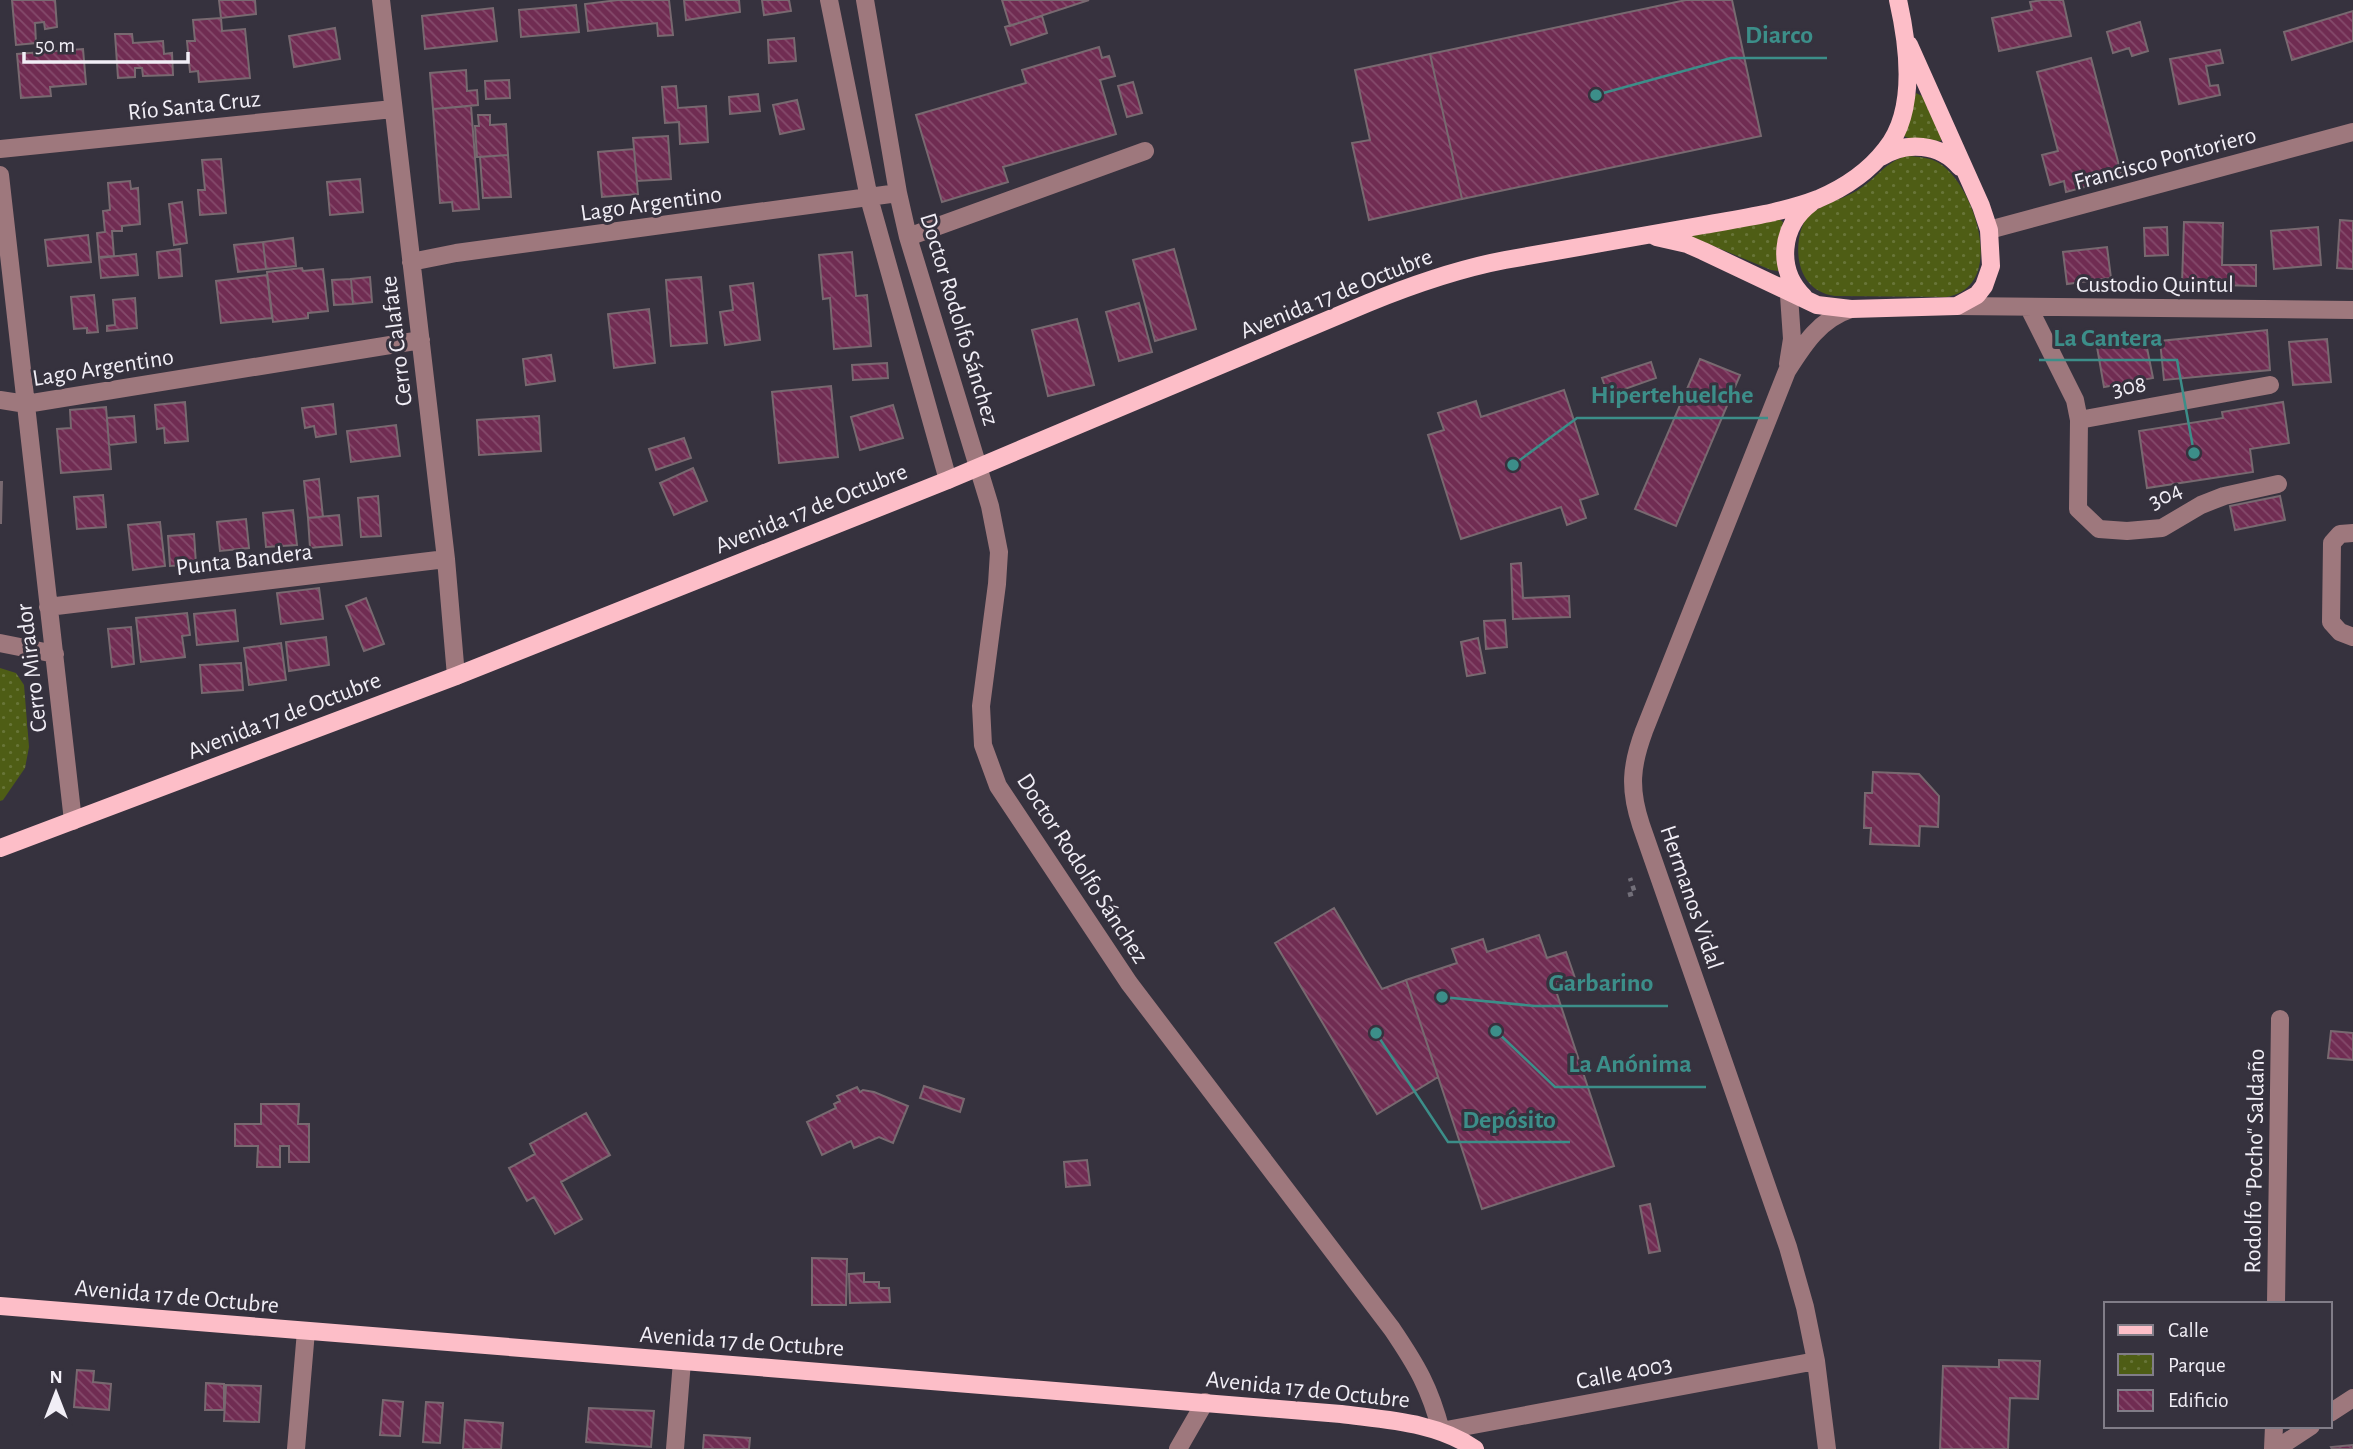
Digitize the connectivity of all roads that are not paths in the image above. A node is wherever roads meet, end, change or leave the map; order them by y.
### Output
1 (380, 0) edge
2 (828, 0) edge
3 (865, 0) edge
4 (1898, 0) edge
5 (1906, 38) junction
6 (393, 109) junction
7 (2353, 132) edge
8 (0, 149) edge
9 (1145, 150) dead end
10 (1875, 161) junction
11 (1965, 172) junction
12 (0, 175) edge
13 (898, 193) junction
14 (869, 198) junction
15 (1817, 199) junction
16 (1989, 230) junction
17 (1646, 236) junction
18 (908, 237) junction
19 (411, 262) junction
20 (1788, 283) junction
21 (1956, 306) junction
22 (2029, 308) junction
23 (1852, 309) junction
24 (2353, 310) edge
25 (421, 340) junction
26 (1787, 371) junction
27 (2270, 385) dead end
28 (0, 400) edge
29 (26, 404) junction
30 (2079, 420) junction
31 (978, 467) junction
32 (948, 480) junction
33 (2278, 484) dead end
34 (2353, 533) edge
35 (446, 559) junction
36 (48, 607) junction
37 (2353, 637) edge
38 (0, 643) edge
39 (55, 654) junction
40 (456, 677) junction
41 (73, 821) junction
42 (0, 848) edge
43 (2280, 1019) dead end
44 (2276, 1302) edge
45 (0, 1306) edge
46 (306, 1331) junction
47 (682, 1361) junction
48 (1816, 1361) junction
49 (2353, 1398) edge
50 (1205, 1402) junction
51 (2332, 1412) edge
52 (2274, 1428) edge
53 (2308, 1428) edge
54 (1441, 1431) junction
55 (296, 1449) edge
56 (675, 1449) edge
57 (1178, 1449) edge
58 (1475, 1449) edge
59 (1827, 1449) edge
60 (2275, 1449) edge

1 - 6 street, Cerro Calafate
2 - 14 street
3 - 13 street, Doctor Rodolfo Sánchez
4 - 5 main road, Avenida 17 de Octubre
5 - 10 main road, Avenida 17 de Octubre
5 - 11 main road, Avenida 17 de Octubre
6 - 8 street, Río Santa Cruz
6 - 19 street, Cerro Calafate
7 - 16 street, Francisco Pontoriero
9 - 18 street
10 - 11 main road
10 - 15 main road, Avenida 17 de Octubre
11 - 16 main road, Avenida 17 de Octubre
12 - 29 street, Cerro Mirador
13 - 14 street, Lago Argentino
13 - 18 street, Doctor Rodolfo Sánchez
14 - 19 street, Lago Argentino
14 - 32 street
15 - 17 main road, Avenida 17 de Octubre
15 - 20 main road
16 - 21 main road, Avenida 17 de Octubre
17 - 20 main road, Avenida 17 de Octubre
17 - 31 main road, Avenida 17 de Octubre
18 - 31 street, Doctor Rodolfo Sánchez
19 - 25 street, Cerro Calafate
20 - 23 main road
20 - 26 street, Hermanos Vidal
21 - 22 street, Custodio Quintul
21 - 23 main road
22 - 24 street, Custodio Quintul
22 - 30 street
23 - 26 street, Hermanos Vidal
25 - 29 street, Lago Argentino
25 - 35 street, Cerro Calafate
26 - 48 street, Hermanos Vidal
27 - 30 street, 308
28 - 29 street, Lago Argentino
29 - 36 street, Cerro Mirador
30 - 33 street, 304
31 - 32 main road, Avenida 17 de Octubre
31 - 54 street, Doctor Rodolfo Sánchez
32 - 40 main road, Avenida 17 de Octubre
34 - 37 street
35 - 36 street, Punta Bandera
35 - 40 street, Cerro Calafate
36 - 39 street, Cerro Mirador
38 - 39 street
39 - 41 street, Cerro Mirador
40 - 41 main road, Avenida 17 de Octubre
41 - 42 main road, Avenida 17 de Octubre
43 - 44 street, Rodolfo "Pocho" Saldaño
45 - 46 main road, Avenida 17 de Octubre
46 - 47 main road, Avenida 17 de Octubre
46 - 55 street
47 - 50 main road, Avenida 17 de Octubre
47 - 56 street
48 - 54 street, Calle 4003
48 - 59 street, Hermanos Vidal
49 - 51 street
50 - 54 main road, Avenida 17 de Octubre
50 - 57 street
52 - 60 street
53 - 60 street
54 - 58 main road, Avenida 17 de Octubre

